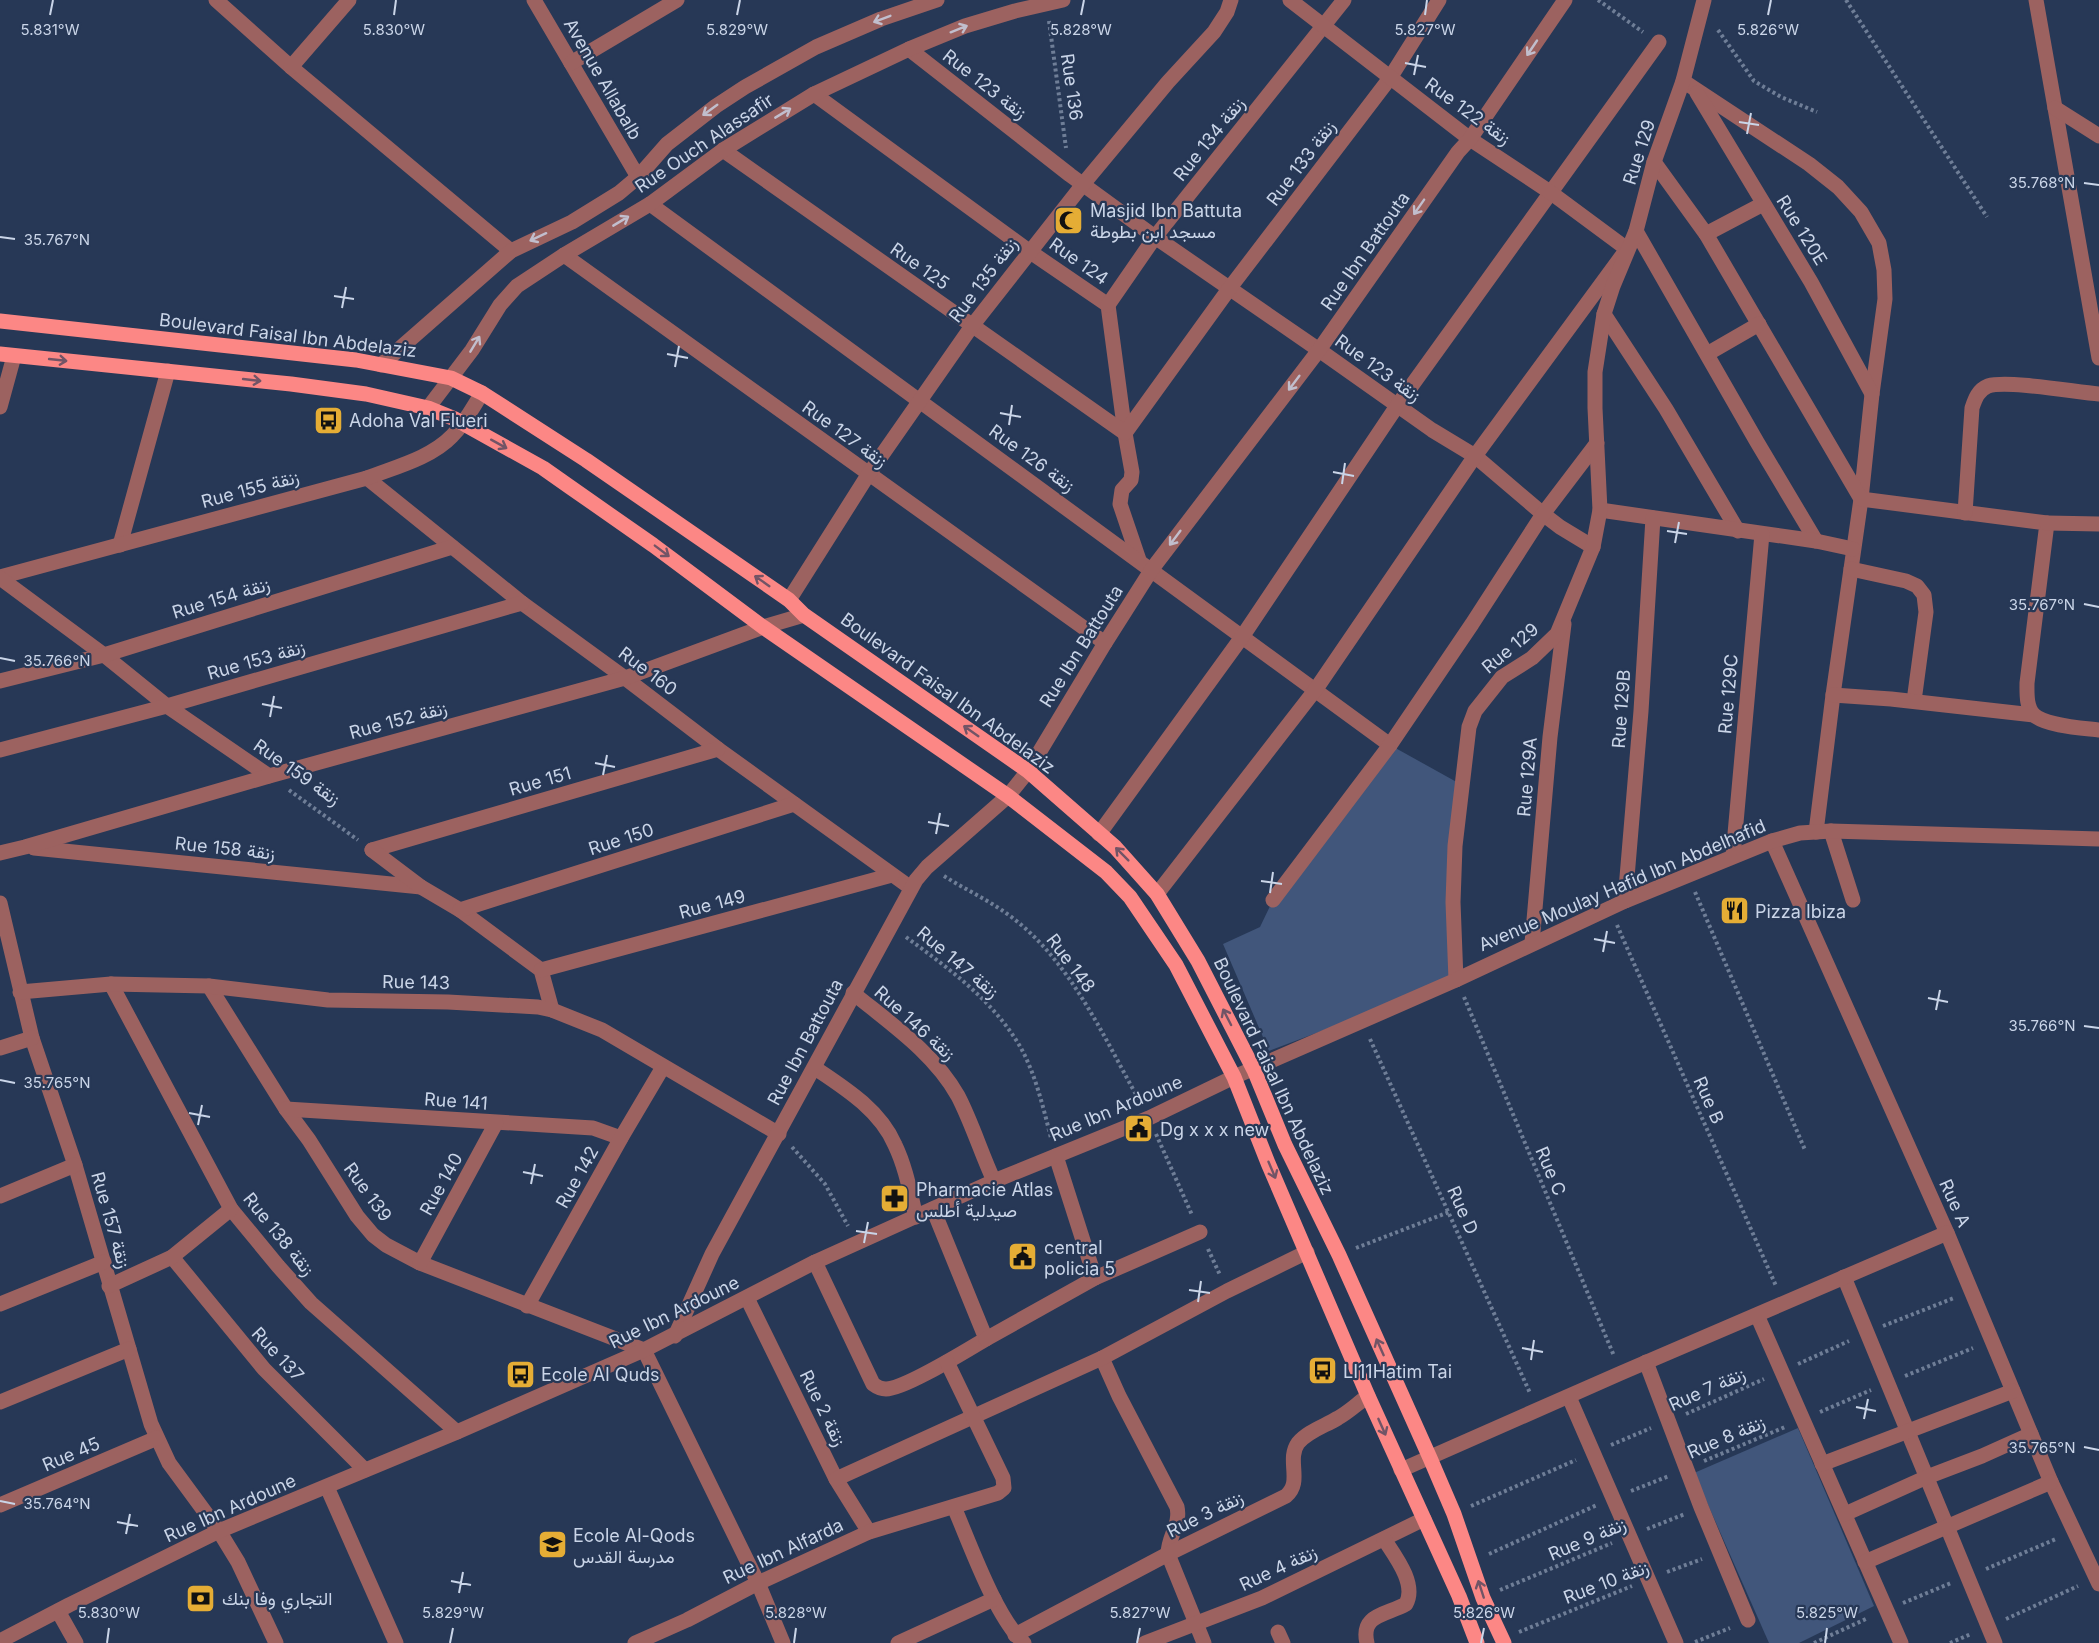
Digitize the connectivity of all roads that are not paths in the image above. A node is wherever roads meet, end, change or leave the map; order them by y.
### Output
1 (216, 0) edge
2 (349, 0) edge
3 (534, 0) edge
4 (676, 0) edge
5 (937, 0) edge
6 (1063, 0) edge
7 (1231, 0) edge
8 (1290, 0) edge
9 (1344, 0) edge
10 (1439, 0) edge
11 (1565, 0) edge
12 (2036, 0) edge
13 (1703, 4) edge
14 (1325, 26) junction
15 (1659, 42) road end
16 (909, 49) junction
17 (571, 63) junction
18 (291, 67) junction
19 (1390, 78) junction
20 (1689, 85) junction
21 (814, 94) junction
22 (2055, 108) junction
23 (2099, 136) edge
24 (1470, 139) junction
25 (723, 150) junction
26 (1654, 162) junction
27 (638, 177) junction
28 (1084, 183) junction
29 (1550, 192) junction
30 (651, 204) junction
31 (1763, 204) junction
32 (1636, 231) junction
33 (1706, 234) junction
34 (1155, 237) junction
35 (1627, 249) junction
36 (1029, 250) junction
37 (511, 251) junction
38 (564, 255) junction
39 (1229, 289) junction
40 (1108, 305) junction
41 (1604, 314) junction
42 (0, 321) edge
43 (1759, 324) junction
44 (972, 326) junction
45 (1319, 350) junction
46 (1707, 354) junction
47 (7, 355) edge
48 (2099, 358) edge
49 (381, 365) junction
50 (168, 371) junction
51 (451, 378) junction
52 (482, 393) junction
53 (1872, 394) junction
54 (2099, 394) edge
55 (920, 401) junction
56 (1397, 406) junction
57 (0, 407) edge
58 (429, 408) junction
59 (462, 424) junction
60 (1125, 433) junction
61 (1598, 443) junction
62 (1475, 456) junction
63 (868, 475) junction
64 (367, 478) junction
65 (1861, 499) junction
66 (1600, 510) junction
67 (1965, 513) junction
68 (1543, 514) junction
69 (1653, 518) junction
70 (2048, 523) junction
71 (2099, 524) edge
72 (1738, 531) junction
73 (1762, 534) junction
74 (1816, 541) junction
75 (120, 544) junction
76 (452, 547) junction
77 (1593, 547) junction
78 (1853, 549) junction
79 (1145, 564) junction
80 (1851, 568) junction
81 (0, 578) edge
82 (789, 600) junction
83 (522, 603) junction
84 (804, 615) junction
85 (1565, 616) junction
86 (763, 627) junction
87 (1242, 637) junction
88 (1105, 643) junction
89 (104, 655) junction
90 (625, 678) junction
91 (0, 681) edge
92 (1316, 689) junction
93 (1833, 695) junction
94 (1914, 701) junction
95 (167, 706) junction
96 (2034, 715) junction
97 (2099, 730) edge
98 (1390, 745) junction
99 (718, 749) junction
100 (0, 750) edge
101 (1028, 771) junction
102 (268, 776) junction
103 (1008, 796) junction
104 (794, 804) junction
105 (1824, 832) junction
106 (1099, 834) junction
107 (2099, 839) edge
108 (1772, 841) junction
109 (25, 847) junction
110 (0, 853) edge
111 (1734, 856) junction
112 (892, 875) junction
113 (421, 887) junction
114 (912, 888) junction
115 (1157, 894) junction
116 (1273, 900) dead end
117 (1853, 900) dead end
118 (1625, 902) junction
119 (0, 903) edge
120 (460, 910) junction
121 (1532, 943) junction
122 (541, 970) junction
123 (1456, 980) junction
124 (111, 984) junction
125 (209, 986) junction
126 (20, 992) junction
127 (853, 993) junction
128 (552, 1010) junction
129 (32, 1038) junction
130 (0, 1048) edge
131 (663, 1067) junction
132 (815, 1068) junction
133 (1254, 1070) junction
134 (1234, 1077) junction
135 (286, 1109) junction
136 (496, 1123) junction
137 (779, 1134) junction
138 (621, 1138) junction
139 (1056, 1156) junction
140 (75, 1165) junction
141 (994, 1181) junction
142 (0, 1196) edge
143 (231, 1209) junction
144 (933, 1209) junction
145 (916, 1216) junction
146 (1200, 1232) road end
147 (1947, 1233) junction
148 (1307, 1252) junction
149 (172, 1257) junction
150 (104, 1262) junction
151 (815, 1262) junction
152 (420, 1263) junction
153 (1844, 1277) junction
154 (1095, 1278) junction
155 (109, 1286) junction
156 (747, 1298) junction
157 (0, 1304) edge
158 (527, 1306) junction
159 (1757, 1316) junction
160 (675, 1335) junction
161 (986, 1339) junction
162 (129, 1349) junction
163 (644, 1350) junction
164 (1101, 1358) junction
165 (947, 1362) junction
166 (1646, 1362) junction
167 (2013, 1391) junction
168 (1368, 1396) junction
169 (1569, 1397) junction
170 (0, 1402) edge
171 (975, 1417) junction
172 (457, 1432) junction
173 (1908, 1432) junction
174 (2031, 1434) junction
175 (157, 1438) junction
176 (1430, 1458) junction
177 (1822, 1464) junction
178 (365, 1470) junction
179 (1401, 1470) junction
180 (1927, 1477) junction
181 (836, 1479) junction
182 (2051, 1482) junction
183 (327, 1487) junction
184 (0, 1505) edge
185 (954, 1507) junction
186 (1845, 1514) junction
187 (1424, 1519) junction
188 (1947, 1527) junction
189 (219, 1531) junction
190 (869, 1532) junction
191 (1384, 1539) junction
192 (1168, 1554) junction
193 (1865, 1562) junction
194 (2098, 1581) edge
195 (759, 1582) junction
196 (994, 1599) junction
197 (58, 1611) junction
198 (1748, 1620) road end
199 (1196, 1625) junction
200 (1020, 1639) edge
201 (0, 1641) edge
202 (1503, 1641) edge
203 (76, 1643) edge
204 (276, 1643) edge
205 (396, 1643) edge
206 (635, 1643) edge
207 (783, 1643) edge
208 (898, 1643) edge
209 (1145, 1643) edge
210 (1204, 1643) edge
211 (1367, 1643) edge
212 (1477, 1643) edge
213 (1676, 1643) edge
214 (1901, 1643) edge
215 (1995, 1643) edge

1 - 18 street
2 - 18 street
3 - 17 street, Avenue Allabalb
4 - 17 street
5 -> 27 street, Rue Ouch Alassafir
16 -> 6 street, Rue Ouch Alassafir
7 - 28 street, Rue 135 زنقة
8 - 14 street, Rue 122 زنقة
9 - 14 street, Rue 134 زنقة
10 - 19 street, Rue 133 زنقة
11 -> 24 street, Rue Ibn Battouta
12 - 22 street
13 - 20 street, Rue 129
14 - 19 street, Rue 122 زنقة
14 - 34 street, Rue 134 زنقة
15 - 29 street
16 - 21 street, Rue Ouch Alassafir
16 - 28 street, Rue 123 زنقة
17 - 27 street, Avenue Allabalb
18 - 37 street
19 - 24 street, Rue 122 زنقة
19 - 39 street, Rue 133 زنقة
20 - 26 street, Rue 129
20 - 31 street, Rue 120E
20 - 53 street
25 -> 21 street, Rue Ouch Alassafir
21 - 36 street, Rue 124
22 - 23 street
22 - 48 street
24 - 29 street, Rue 122 زنقة
24 -> 45 street, Rue Ibn Battouta
25 - 30 street, Rue Ouch Alassafir
25 - 44 street, Rue 125
26 - 32 street, Rue 129
26 - 33 street
27 -> 37 street, Rue Ouch Alassafir
28 - 34 street, Rue 123 زنقة
28 - 36 street, Rue 135 زنقة
29 - 35 street, Rue 122 زنقة
29 - 56 street
38 -> 30 street, Rue Ouch Alassafir
30 - 55 street, Rue 126 زنقة
31 - 33 street
31 - 53 street, Rue 120E
32 - 35 street, Rue 129
32 - 46 street
33 - 43 street
34 - 39 street, Rue 123 زنقة
34 - 40 street, Rue 134 زنقة
35 - 41 street, Rue 129
35 - 62 street
36 - 40 street, Rue 124
36 - 44 street, Rue 135 زنقة
37 - 49 street, Rue Ouch Alassafir
51 -> 38 street, Rue Ouch Alassafir
38 - 63 street, Rue 127 زنقة
39 - 45 street, Rue 123 زنقة
39 - 60 street, Rue 133 زنقة
40 - 60 street, Rue 124
41 - 61 street, Rue 129
41 - 72 street
42 - 49 main road, Boulevard Faisal Ibn Abdelaziz
43 - 46 street
43 - 65 street
44 - 55 street, Rue 135 زنقة
44 - 60 street, Rue 125
45 - 56 street, Rue 123 زنقة
45 -> 79 street, Rue Ibn Battouta
46 - 74 street
47 -> 50 main road, Boulevard Faisal Ibn Abdelaziz
47 - 57 street
49 - 51 main road, Boulevard Faisal Ibn Abdelaziz
50 -> 58 main road, Boulevard Faisal Ibn Abdelaziz
50 - 75 street
51 - 52 main road, Boulevard Faisal Ibn Abdelaziz
51 - 58 street, Rue Ouch Alassafir
52 - 59 street, Rue 155 زنقة
82 -> 52 main road, Boulevard Faisal Ibn Abdelaziz
53 - 65 street
54 - 67 street
55 - 63 street, Rue 135 زنقة
55 - 79 street, Rue 126 زنقة
56 - 62 street, Rue 123 زنقة
56 - 87 street
58 - 59 main road, Boulevard Faisal Ibn Abdelaziz
59 - 64 street, Rue 155 زنقة
59 -> 86 main road, Boulevard Faisal Ibn Abdelaziz
60 - 79 street, Rue 124
61 - 66 street, Rue 129
61 - 68 street
62 - 68 street, Rue 123 زنقة
62 - 92 street
63 - 82 street, Rue 135 زنقة
63 - 88 street, Rue 127 زنقة
64 - 75 street, Rue 155 زنقة
64 - 76 street, Rue 160
65 - 67 street
65 - 78 street
66 - 69 street
66 - 77 street, Rue 129
67 - 70 street
68 - 77 street, Rue 123 زنقة
68 - 98 street
69 - 72 street
69 - 118 street, Rue 129B
70 - 71 street
70 - 96 street
72 - 73 street
73 - 74 street
73 - 111 street, Rue 129C
74 - 78 street
75 - 81 street, Rue 155 زنقة
76 - 83 street, Rue 160
76 - 89 street, Rue 154 زنقة
77 - 85 street, Rue 129
78 - 80 street
79 - 87 street, Rue 126 زنقة
79 - 88 street, Rue Ibn Battouta
80 - 93 street
80 - 94 street
81 - 89 street, Rue 159 زنقة
82 - 84 main road, Boulevard Faisal Ibn Abdelaziz
83 - 90 street, Rue 160
83 - 95 street, Rue 153 زنقة
84 - 86 street, Rue 152 زنقة
101 -> 84 main road, Boulevard Faisal Ibn Abdelaziz
85 - 121 street, Rue 129A
85 - 123 street, Rue 129
86 - 90 street, Rue 152 زنقة
86 - 103 main road, Boulevard Faisal Ibn Abdelaziz
87 - 92 street, Rue 126 زنقة
87 - 106 street
88 - 101 street, Rue Ibn Battouta
89 - 91 street, Rue 154 زنقة
89 - 95 street, Rue 159 زنقة
90 - 99 street, Rue 160
90 - 102 street, Rue 152 زنقة
92 - 98 street, Rue 126 زنقة
92 - 115 street
93 - 94 street
93 - 105 street
94 - 96 street
95 - 100 street, Rue 153 زنقة
95 - 102 street, Rue 159 زنقة
96 - 97 street
98 - 116 street
99 - 104 street, Rue 160
99 - 113 street, Rue 151
101 - 103 street, Rue Ibn Battouta
101 - 106 main road, Boulevard Faisal Ibn Abdelaziz
102 - 109 street, Rue 152 زنقة
103 - 114 street, Rue Ibn Battouta
103 - 134 main road, Boulevard Faisal Ibn Abdelaziz
104 - 112 street, Rue 160
104 - 120 street, Rue 150
105 - 107 street, Avenue Moulay Hafid Ibn Abdelhafid
105 - 108 street, Avenue Moulay Hafid Ibn Abdelhafid
105 - 117 street
115 -> 106 main road, Boulevard Faisal Ibn Abdelaziz
108 - 111 street, Avenue Moulay Hafid Ibn Abdelhafid
108 - 147 street, Rue A
109 - 110 street, Rue 152 زنقة
109 - 113 street, Rue 158 زنقة
111 - 118 street, Avenue Moulay Hafid Ibn Abdelhafid
112 - 114 street, Rue 160
112 - 122 street, Rue 149
113 - 120 street
114 - 127 street, Rue Ibn Battouta
133 -> 115 main road, Boulevard Faisal Ibn Abdelaziz
118 - 121 street, Avenue Moulay Hafid Ibn Abdelhafid
119 - 126 street, Rue 157 زنقة
120 - 122 street
121 - 123 street, Avenue Moulay Hafid Ibn Abdelhafid
122 - 128 street
123 - 133 street, Avenue Moulay Hafid Ibn Abdelhafid
124 - 125 street, Rue 143
124 - 126 street, Rue 143
124 - 143 street, Rue 138 زنقة
125 - 128 street, Rue 143
125 - 135 street, Rue 139
126 - 129 street, Rue 157 زنقة
127 - 132 street, Rue Ibn Battouta
127 - 141 street, Rue 146 زنقة
128 - 131 street, Rue 143
129 - 130 street
129 - 140 street, Rue 157 زنقة
131 - 137 street, Rue 143
131 - 138 street, Rue 142
132 - 137 street, Rue Ibn Battouta
132 - 145 street
133 - 134 street, Rue Ibn Ardoune
176 -> 133 main road, Boulevard Faisal Ibn Abdelaziz
134 - 139 street, Rue Ibn Ardoune
134 -> 148 main road, Boulevard Faisal Ibn Abdelaziz
135 - 136 street, Rue 141
135 - 152 street, Rue 139
136 - 138 street, Rue 141
136 - 152 street, Rue 140
137 - 160 street, Rue Ibn Battouta
138 - 158 street, Rue 142
139 - 141 street, Rue Ibn Ardoune
139 - 154 street
140 - 142 street
140 - 150 street, Rue 157 زنقة
141 - 144 street, Rue Ibn Ardoune
143 - 149 street
143 - 172 street, Rue 138 زنقة
144 - 145 street, Rue Ibn Ardoune
144 - 161 street
145 - 151 street, Rue Ibn Ardoune
146 - 154 street
147 - 153 street
147 - 167 street, Rue A
148 - 164 street
148 - 168 main road, Boulevard Faisal Ibn Abdelaziz
149 - 155 street
149 - 178 street, Rue 137
150 - 155 street, Rue 157 زنقة
150 - 157 street
151 - 156 street, Rue Ibn Ardoune
151 - 165 street
152 - 158 street, Rue 139
153 - 159 street
153 - 173 street
154 - 161 street
155 - 162 street, Rue 157 زنقة
156 - 160 street, Rue Ibn Ardoune
156 - 181 street, Rue 2 زنقة
158 - 163 street, Rue 139
159 - 166 street
159 - 177 street
160 - 163 street, Rue Ibn Ardoune
161 - 165 street
162 - 170 street
162 - 175 street, Rue 157 زنقة
163 - 172 street, Rue Ibn Ardoune
163 - 195 street
164 - 171 street
164 - 192 street
165 - 171 street
166 - 169 street
166 - 198 street
167 - 173 street
167 - 174 street, Rue A
168 -> 179 main road, Boulevard Faisal Ibn Abdelaziz
168 - 192 street, Rue 3 زنقة
169 - 176 street
169 - 213 street
171 - 181 street
171 - 185 street, Rue Ibn Alfarda
172 - 178 street, Rue Ibn Ardoune
173 - 177 street
173 - 180 street
174 - 180 street
174 - 182 street, Rue A
175 - 184 street, Rue 45
175 - 189 street, Rue 157 زنقة
176 - 179 street
202 -> 176 main road, Boulevard Faisal Ibn Abdelaziz
177 - 186 street
178 - 183 street, Rue Ibn Ardoune
179 - 187 main road, Boulevard Faisal Ibn Abdelaziz
180 - 186 street
180 - 188 street
181 - 190 street, Rue 2 زنقة
182 - 188 street
182 - 194 street, Rue A
183 - 189 street, Rue Ibn Ardoune
183 - 205 street
185 - 190 street, Rue Ibn Alfarda
185 - 196 street
186 - 193 street
187 - 191 street, Rue 4 زنقة
187 - 212 main road, Boulevard Faisal Ibn Abdelaziz
188 - 193 street
188 - 215 street
189 - 197 street, Rue Ibn Ardoune
189 - 204 street, Rue 157 زنقة
190 - 195 street, Rue Ibn Alfarda
191 - 199 street, Rue 4 زنقة
191 - 211 street
192 - 199 street
192 - 200 street, Rue 3 زنقة
193 - 214 street
195 - 206 street, Rue Ibn Alfarda
195 - 207 street
196 - 200 street
196 - 208 street
197 - 201 street, Rue Ibn Ardoune
197 - 203 street
199 - 209 street, Rue 4 زنقة
199 - 210 street

